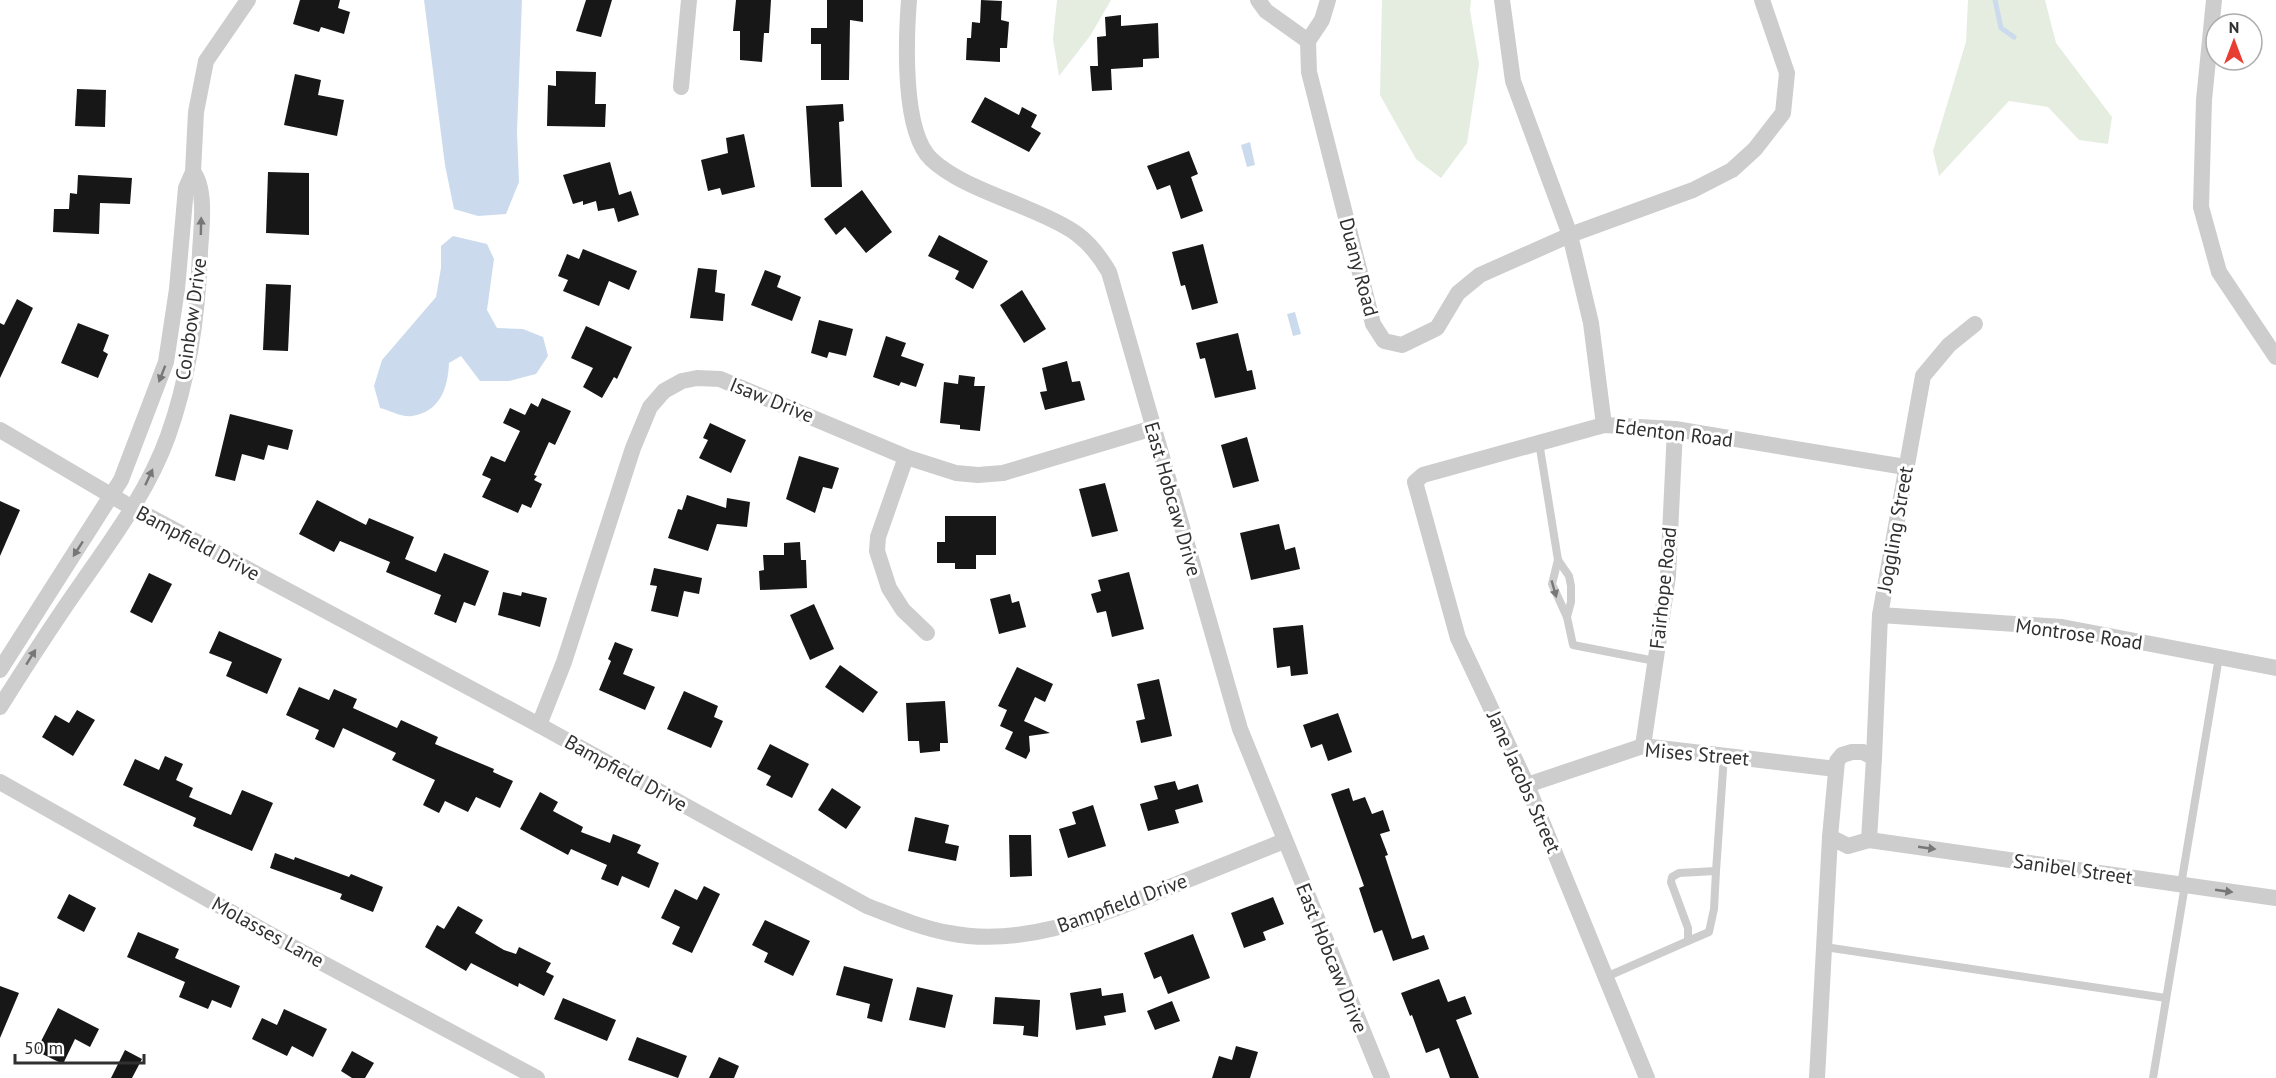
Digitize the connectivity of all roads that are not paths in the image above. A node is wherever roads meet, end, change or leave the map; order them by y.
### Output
1 (248, 0) edge
2 (689, 0) edge
3 (909, 0) edge
4 (1258, 0) edge
5 (1328, 0) edge
6 (1502, 0) edge
7 (1762, 0) edge
8 (2212, 2) edge
9 (1308, 41) junction
10 (681, 87) dead end
11 (193, 172) junction
12 (1570, 235) junction
13 (1975, 324) dead end
14 (2276, 357) edge
15 (1604, 425) junction
16 (1153, 428) junction
17 (1676, 429) junction
18 (0, 430) edge
19 (1539, 442) junction
20 (906, 457) junction
21 (1905, 467) junction
22 (1415, 482) joint
23 (112, 496) junction
24 (133, 508) junction
25 (1558, 560) junction
26 (1880, 615) junction
27 (1567, 616) junction
28 (927, 633) dead end
29 (2219, 657) junction
30 (1655, 661) junction
31 (2276, 668) edge
32 (0, 670) edge
33 (0, 706) edge
34 (539, 725) junction
35 (1642, 746) junction
36 (1724, 756) junction
37 (1874, 758) junction
38 (1836, 769) junction
39 (0, 782) edge
40 (1527, 785) junction
41 (1830, 837) junction
42 (1869, 840) junction
43 (1284, 841) junction
44 (1716, 871) junction
45 (2183, 885) junction
46 (2276, 898) edge
47 (1689, 941) junction
48 (1825, 947) junction
49 (1606, 977) junction
50 (2166, 998) junction
51 (537, 1078) edge
52 (1382, 1078) edge
53 (1647, 1078) edge
54 (1817, 1078) edge
55 (2153, 1078) edge

1 - 11 street, Coinbow Drive
2 - 10 street
3 - 16 street, East Hobcaw Drive
4 - 9 street
5 - 9 street
6 - 12 street
7 - 12 street, Duany Road
8 - 14 street
9 - 12 street, Duany Road
11 -> 23 street, Coinbow Drive
24 -> 11 street, Coinbow Drive
12 - 15 street
13 - 21 street, Joggling Street
15 - 17 street, Edenton Road
15 - 19 street, Edenton Road
16 - 20 street, Isaw Drive
16 - 43 street, East Hobcaw Drive
17 - 21 street, Edenton Road
17 - 30 street, Fairhope Road
18 - 23 street, Bampfield Drive
19 - 22 street, Edenton Road
19 - 25 lane
20 - 28 street
20 - 34 street, Isaw Drive
21 - 26 street, Joggling Street
22 - 40 street, Jane Jacobs Street
23 - 24 street, Bampfield Drive
23 -> 32 street, Coinbow Drive
33 -> 24 street, Coinbow Drive
24 - 34 street, Bampfield Drive
25 -> 27 lane
25 - 27 lane
26 - 29 street, Montrose Road
26 - 37 street, Joggling Street
27 - 30 lane
29 - 31 street, Montrose Road
29 - 45 lane
30 - 35 street, Fairhope Road
34 - 43 street, Bampfield Drive
35 - 36 street, Mises Street
35 - 40 street, Mises Street
36 - 38 street, Mises Street
36 - 44 lane
37 - 38 street
37 - 42 street, Joggling Street
38 - 41 street
39 - 51 street, Molasses Lane
40 - 49 street, Jane Jacobs Street
41 - 42 street, Sanibel Street
41 - 48 street
42 -> 45 street, Sanibel Street
43 - 52 street, East Hobcaw Drive
44 - 47 lane
44 - 47 lane
45 -> 46 street, Sanibel Street
45 - 50 lane
47 - 49 lane
48 - 50 lane
48 - 54 street
49 - 53 street, Jane Jacobs Street
50 - 55 lane

